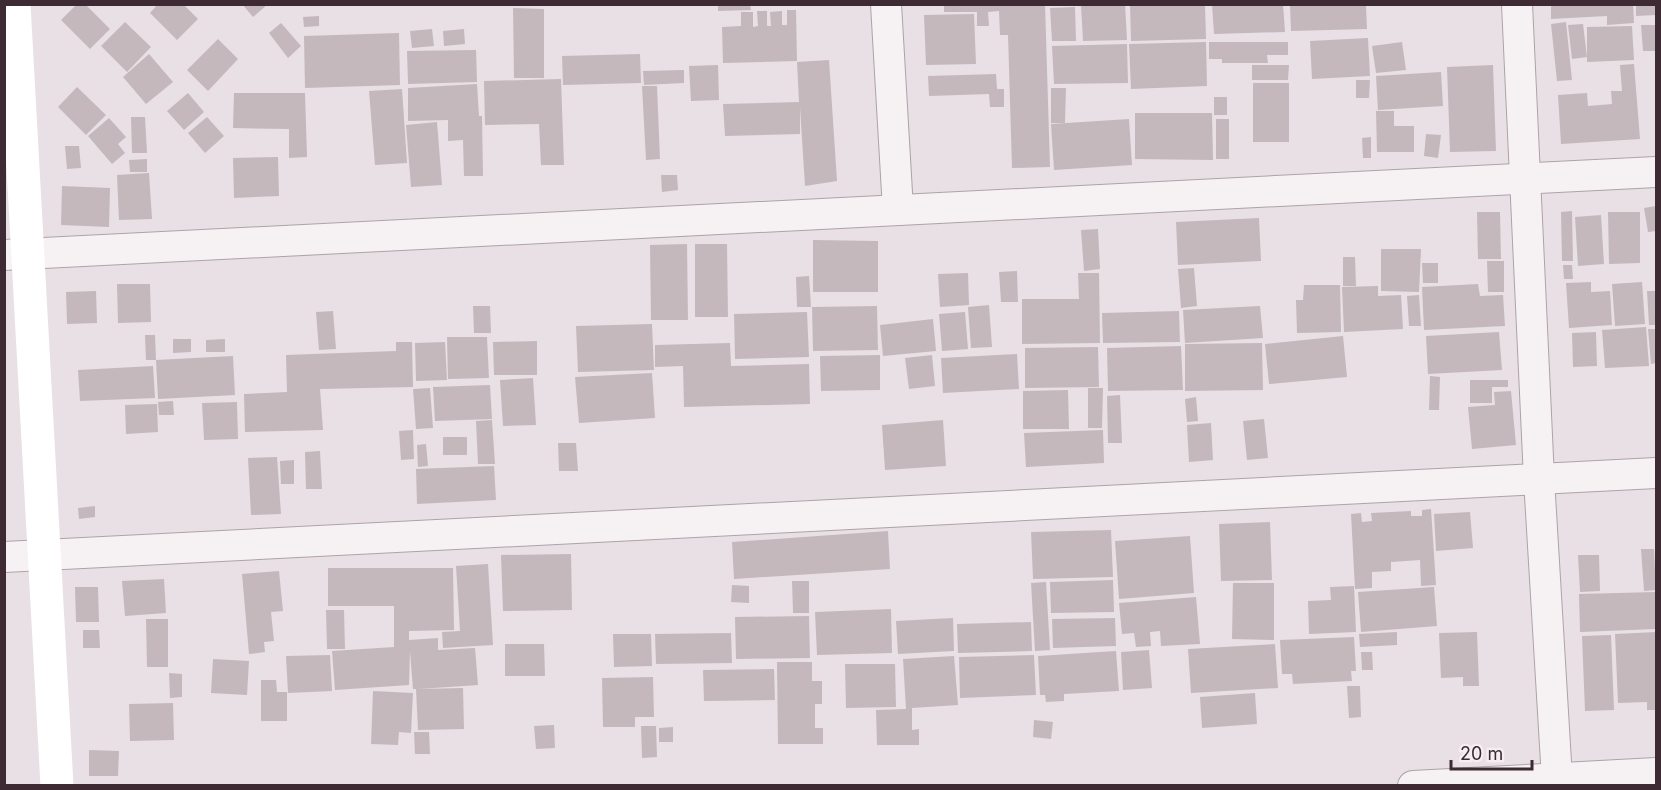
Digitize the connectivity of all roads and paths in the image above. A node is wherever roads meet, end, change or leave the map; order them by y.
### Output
1 (14, 4) edge
2 (886, 4) edge
3 (1517, 4) edge
4 (1656, 172) edge
5 (1525, 177) junction
6 (898, 210) junction
7 (16, 255) edge
8 (1656, 473) edge
9 (1539, 478) junction
10 (45, 555) junction
11 (4, 556) edge
12 (1656, 773) edge
13 (1557, 779) junction
14 (57, 786) edge
15 (1413, 786) edge

1 - 7 street
2 - 6 street
3 - 5 street
4 - 5 street
5 - 6 street
5 - 9 street
6 - 7 street
7 - 10 street
8 - 9 street
9 - 10 street
9 - 13 street
10 - 11 street
10 - 14 street
12 - 13 street
13 - 15 street

